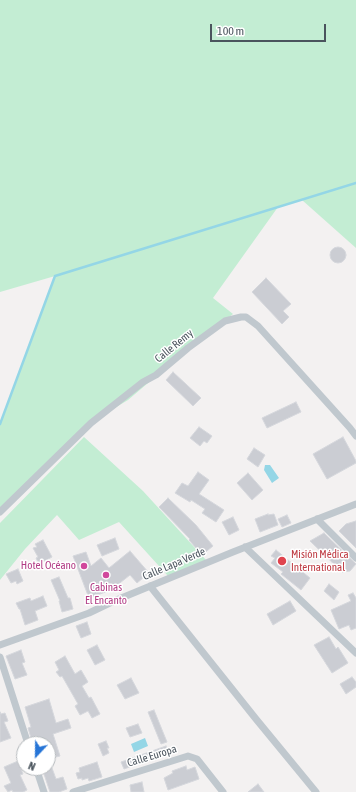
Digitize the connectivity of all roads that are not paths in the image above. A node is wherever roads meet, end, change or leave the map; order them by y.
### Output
1 (356, 436) edge
2 (356, 504) edge
3 (0, 512) edge
4 (317, 519) junction
5 (245, 547) junction
6 (356, 558) edge
7 (150, 586) junction
8 (0, 645) edge
9 (356, 653) edge
10 (0, 657) edge
11 (25, 736) edge
12 (39, 776) edge
13 (44, 792) edge
14 (73, 792) edge
15 (223, 792) edge
16 (316, 792) edge

1 - 3 street, Calle Remy
2 - 4 street, Calle Lapa Verde
4 - 5 street, Calle Lapa Verde
4 - 6 street
5 - 7 street, Calle Lapa Verde
5 - 9 street
7 - 8 street, Calle Lapa Verde
7 - 16 street
10 - 11 street
12 - 13 street
14 - 15 street, Calle Europa

